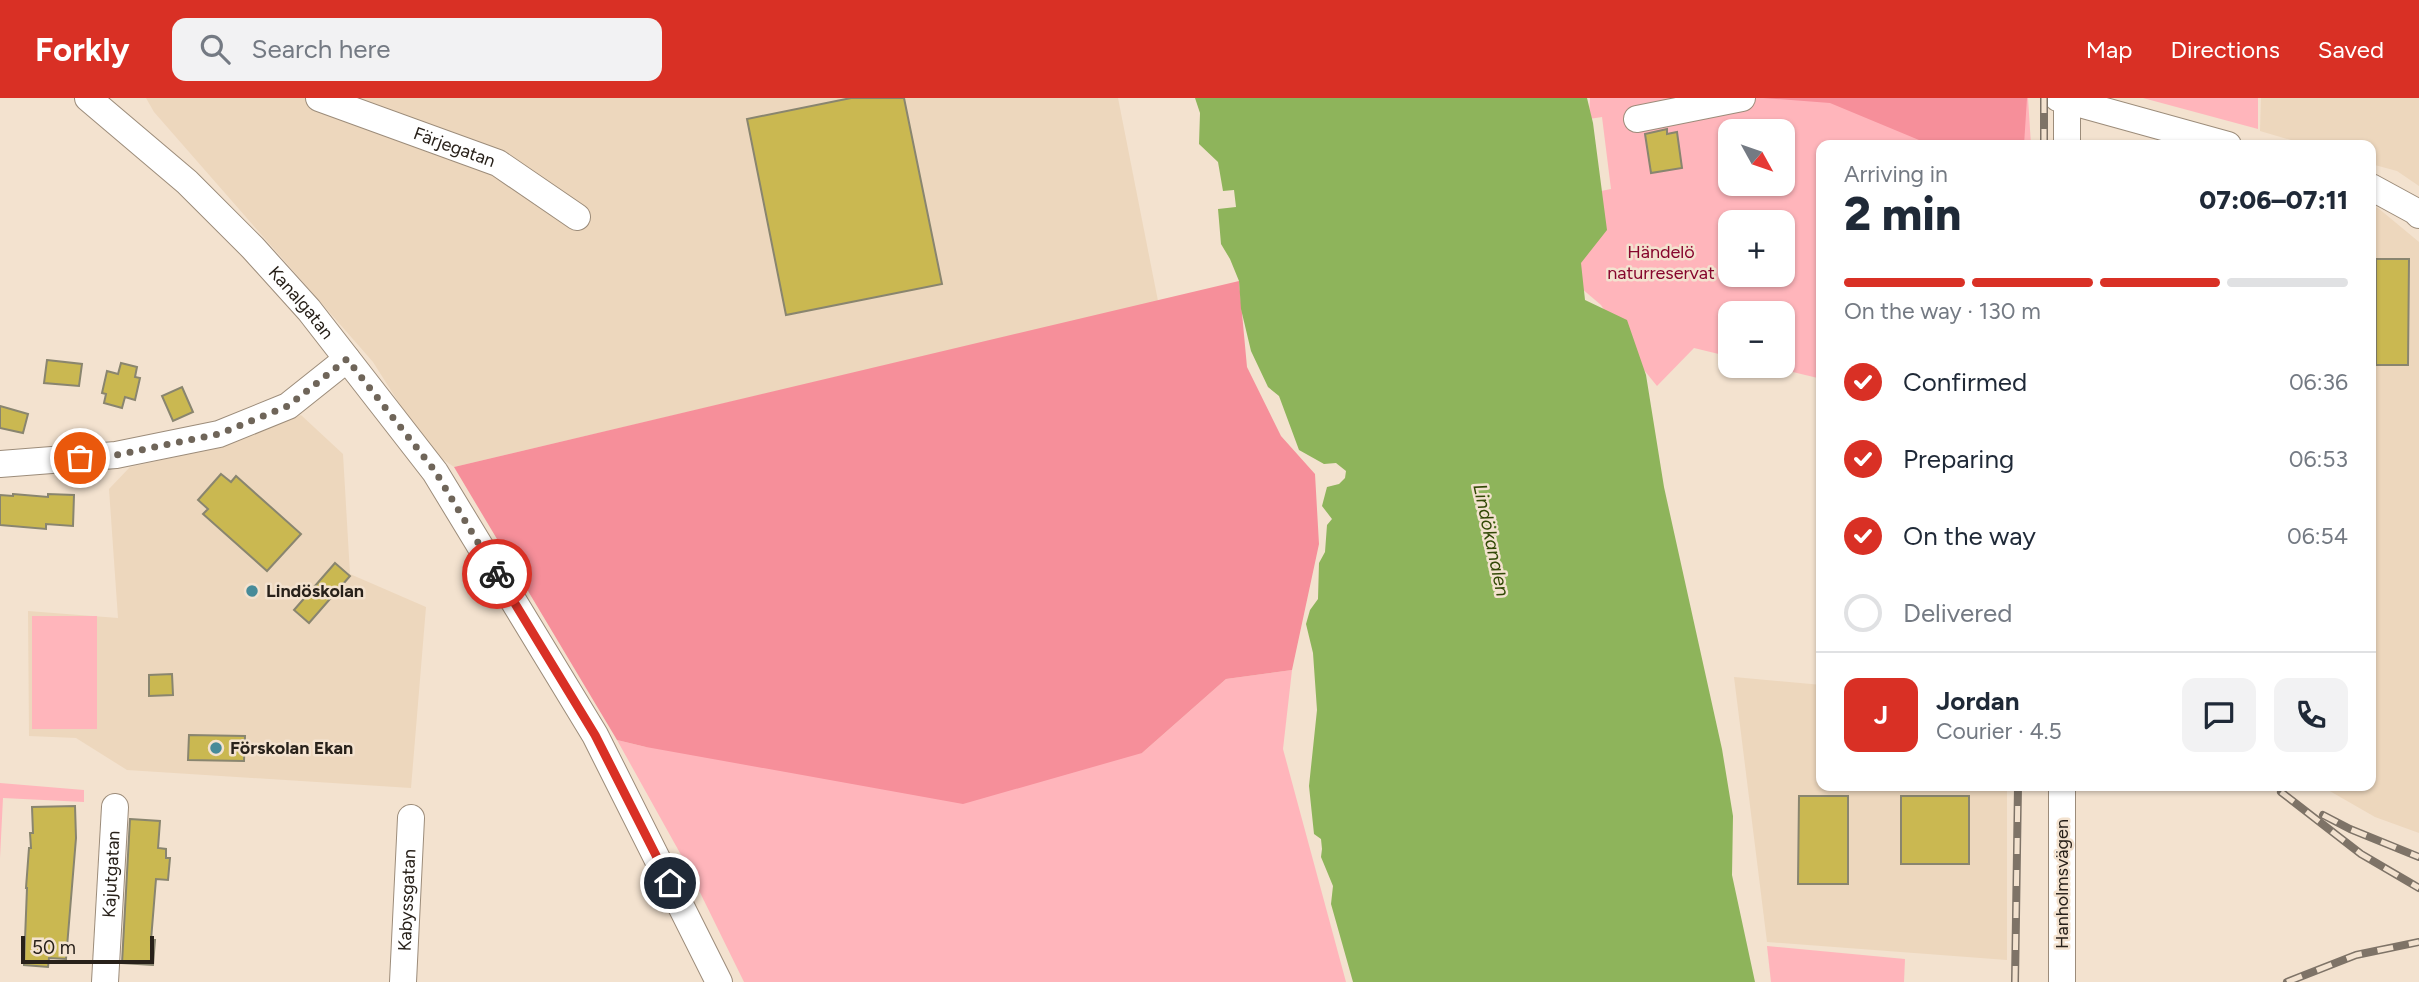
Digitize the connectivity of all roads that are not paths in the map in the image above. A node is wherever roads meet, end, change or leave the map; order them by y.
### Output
1 (88, 98) edge
2 (319, 98) edge
3 (1742, 98) edge
4 (2064, 99) edge
5 (1637, 119) dead end
6 (2067, 140) edge
7 (2210, 140) edge
8 (2376, 190) edge
9 (2418, 212) edge
10 (577, 217) dead end
11 (347, 359) junction
12 (0, 464) edge
13 (2062, 791) edge
14 (115, 807) dead end
15 (411, 818) dead end
16 (104, 982) edge
17 (403, 982) edge
18 (719, 982) edge
19 (2062, 982) edge

1 - 11 street, Kanalgatan
2 - 10 street, Färjegatan
3 - 5 street
4 - 6 street
4 - 7 street
8 - 9 street
11 - 12 street
11 - 18 street, Kanalgatan
13 - 19 street, Hanholmsvägen
14 - 16 street, Kajutgatan
15 - 17 street, Kabyssgatan

